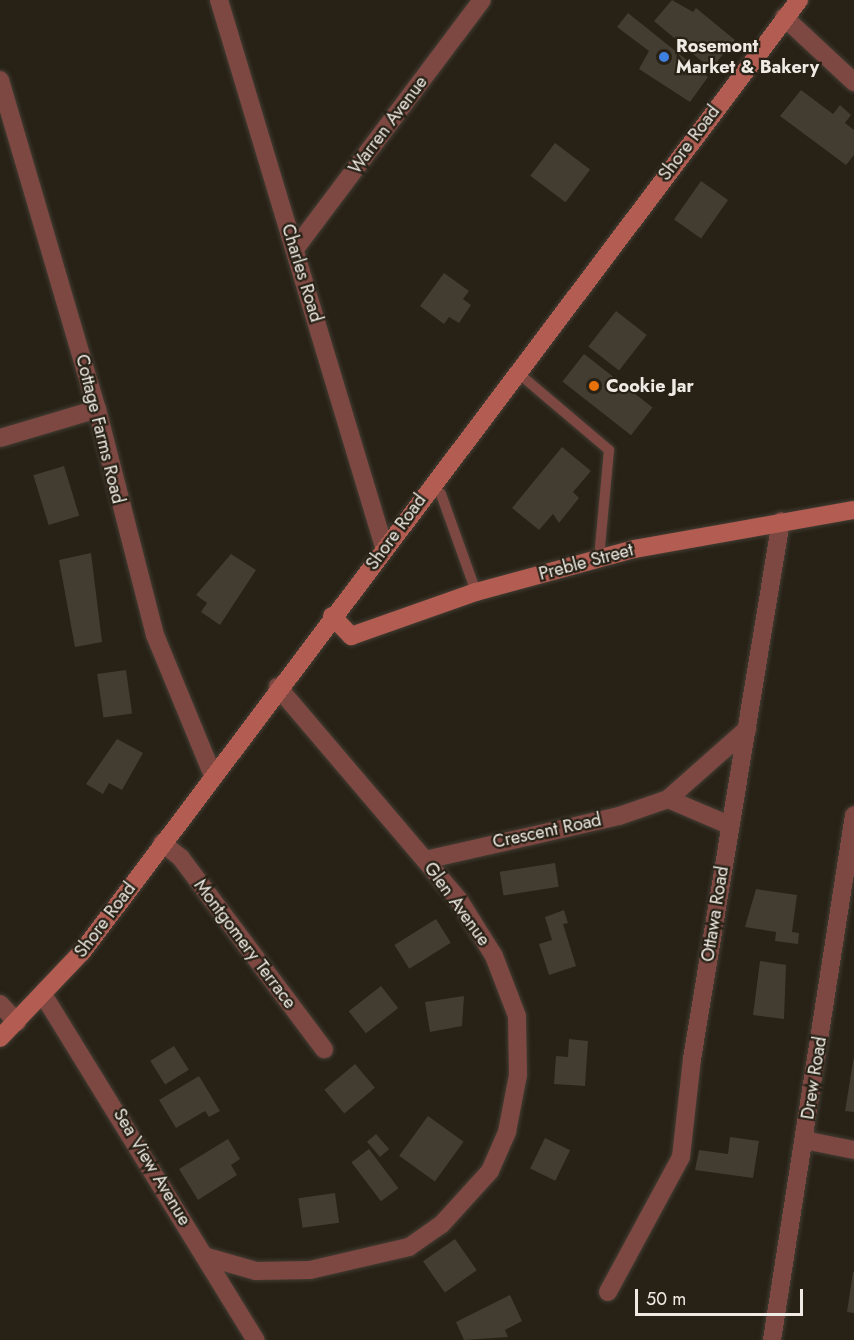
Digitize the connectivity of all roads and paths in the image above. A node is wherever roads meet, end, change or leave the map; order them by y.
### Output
1 (219, 0) edge
2 (482, 0) edge
3 (798, 0) edge
4 (784, 17) junction
5 (0, 80) edge
6 (854, 82) edge
7 (295, 249) junction
8 (517, 372) junction
9 (97, 409) junction
10 (0, 438) edge
11 (430, 485) junction
12 (854, 510) edge
13 (781, 521) junction
14 (384, 547) junction
15 (599, 558) junction
16 (476, 592) junction
17 (332, 616) junction
18 (278, 687) junction
19 (747, 729) junction
20 (213, 773) junction
21 (668, 799) junction
22 (854, 815) edge
23 (729, 825) junction
24 (162, 843) junction
25 (425, 860) junction
26 (44, 996) junction
27 (0, 1004) edge
28 (17, 1022) junction
29 (0, 1038) edge
30 (324, 1049) dead end
31 (804, 1140) junction
32 (854, 1150) edge
33 (207, 1257) junction
34 (608, 1292) dead end
35 (256, 1340) edge
36 (772, 1340) edge

1 - 7 street, Charles Road
2 - 7 street, Warren Avenue
3 - 4 street, Shore Road
4 - 6 street
4 - 8 street, Shore Road
5 - 9 street, Cottage Farms Road
7 - 14 street, Charles Road
8 - 11 street, Shore Road
8 - 15 lane
9 - 10 street
9 - 20 street, Cottage Farms Road
11 - 14 street, Shore Road
11 - 16 lane
12 - 13 street, Preble Street
13 - 15 street, Preble Street
13 - 19 street, Ottawa Road
14 - 17 street, Shore Road
15 - 16 street, Preble Street
16 - 17 street, Preble Street
17 - 18 street, Shore Road
18 - 20 street, Shore Road
18 - 25 street, Glen Avenue
19 - 21 street, Crescent Road
19 - 23 street, Ottawa Road
20 - 24 street, Shore Road
21 - 23 street
21 - 25 street, Crescent Road
22 - 31 street, Drew Road
23 - 34 street, Ottawa Road
24 - 26 street, Shore Road
24 - 30 street, Montgomery Terrace
25 - 33 street, Glen Avenue
26 - 28 street, Shore Road
26 - 33 street, Sea View Avenue
27 - 28 street
28 - 29 street, Shore Road
31 - 32 street
31 - 36 street, Drew Road
33 - 35 street, Sea View Avenue

